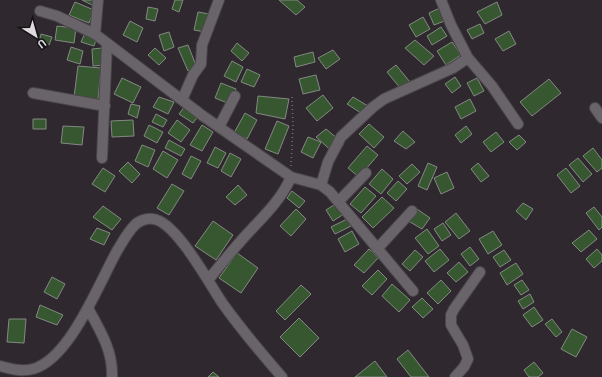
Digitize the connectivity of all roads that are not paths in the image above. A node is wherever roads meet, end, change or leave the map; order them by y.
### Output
1 (98, 0) edge
2 (219, 0) edge
3 (441, 0) edge
4 (40, 11) dead end
5 (95, 34) junction
6 (107, 43) junction
7 (468, 58) junction
8 (33, 93) dead end
9 (235, 96) dead end
10 (182, 100) junction
11 (105, 106) junction
12 (595, 108) dead end
13 (602, 118) edge
14 (518, 124) dead end
15 (219, 127) junction
16 (102, 158) dead end
17 (366, 173) dead end
18 (291, 177) junction
19 (321, 185) junction
20 (339, 201) junction
21 (412, 211) dead end
22 (377, 249) junction
23 (480, 272) dead end
24 (208, 280) junction
25 (413, 291) dead end
26 (88, 308) junction
27 (0, 366) edge
28 (112, 377) edge
29 (282, 377) edge
30 (455, 377) edge

1 - 5 street
2 - 10 street
3 - 7 street
4 - 5 street
5 - 6 street
6 - 10 street
6 - 11 street
7 - 14 street
7 - 19 street
8 - 11 street
9 - 15 street
10 - 15 street
11 - 16 street
12 - 13 street
15 - 18 street
17 - 20 street
18 - 19 street
18 - 24 street
19 - 20 street
20 - 22 street
21 - 22 street
22 - 25 street
23 - 30 street
24 - 26 street
24 - 29 street
26 - 27 street
26 - 28 street

